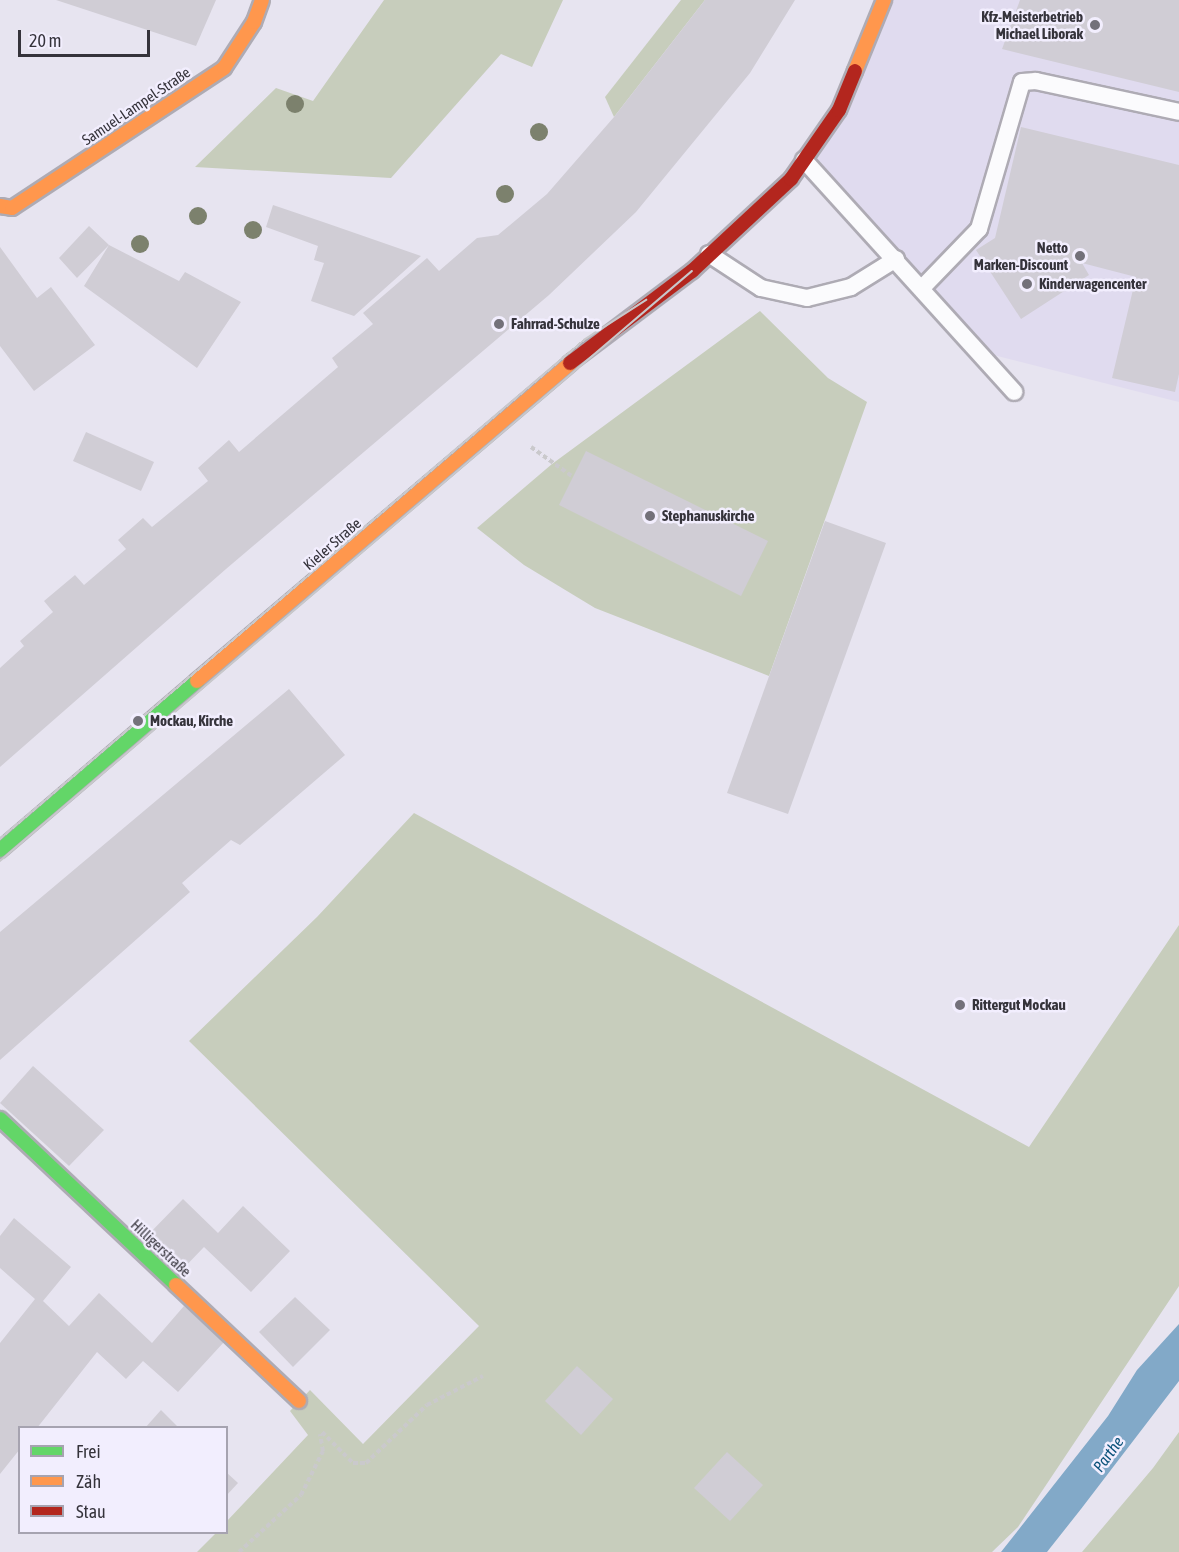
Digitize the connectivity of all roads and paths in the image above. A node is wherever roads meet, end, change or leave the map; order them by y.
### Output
1 (262, 0) edge
2 (885, 0) edge
3 (1179, 112) edge
4 (804, 160) junction
5 (0, 206) edge
6 (709, 254) junction
7 (896, 259) junction
8 (922, 288) junction
9 (1014, 392) dead end
10 (499, 423) junction
11 (573, 477) dead end
12 (0, 850) edge
13 (0, 1119) edge
14 (483, 1377) dead end
15 (299, 1401) dead end
16 (239, 1552) edge

1 - 5 main road, Samuel-Lampel-Straße
2 - 4 main road, Kieler Straße
3 - 8 lane
4 - 6 main road, Kieler Straße
4 - 7 lane
6 - 7 lane
6 - 10 main road, Kieler Straße
7 - 8 lane
8 - 9 lane
10 - 11 path
10 - 12 main road, Kieler Straße
13 - 15 main road, Hilligerstraße
14 - 16 path

